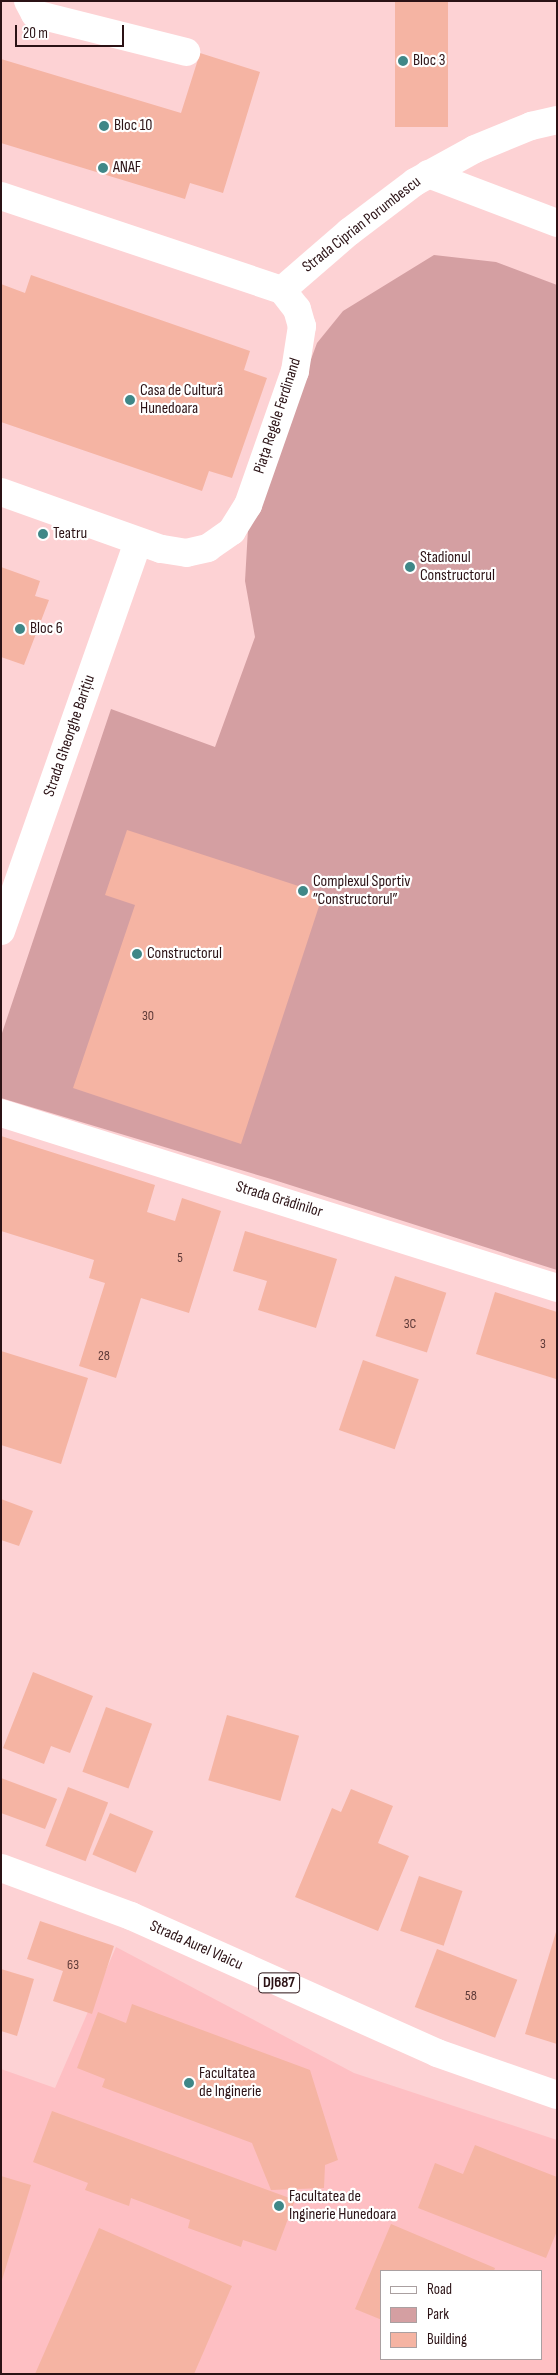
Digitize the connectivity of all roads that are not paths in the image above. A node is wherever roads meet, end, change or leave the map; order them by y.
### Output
1 (28, 1) edge
2 (186, 52) dead end
3 (557, 120) edge
4 (428, 174) junction
5 (1, 196) edge
6 (557, 224) edge
7 (282, 290) junction
8 (1, 492) edge
9 (138, 541) junction
10 (1, 931) edge
11 (1, 1113) edge
12 (557, 1288) edge
13 (1, 1868) edge
14 (557, 2096) edge

1 - 2 street
3 - 4 street, Strada Ciprian Porumbescu
4 - 6 street
4 - 7 street, Strada Ciprian Porumbescu
5 - 7 street
7 - 9 street, Piața Regele Ferdinand
8 - 9 street, Piața Regele Ferdinand
9 - 10 street, Strada Gheorghe Barițiu
11 - 12 street, Strada Grădinilor
13 - 14 street, Strada Aurel Vlaicu / DJ687

